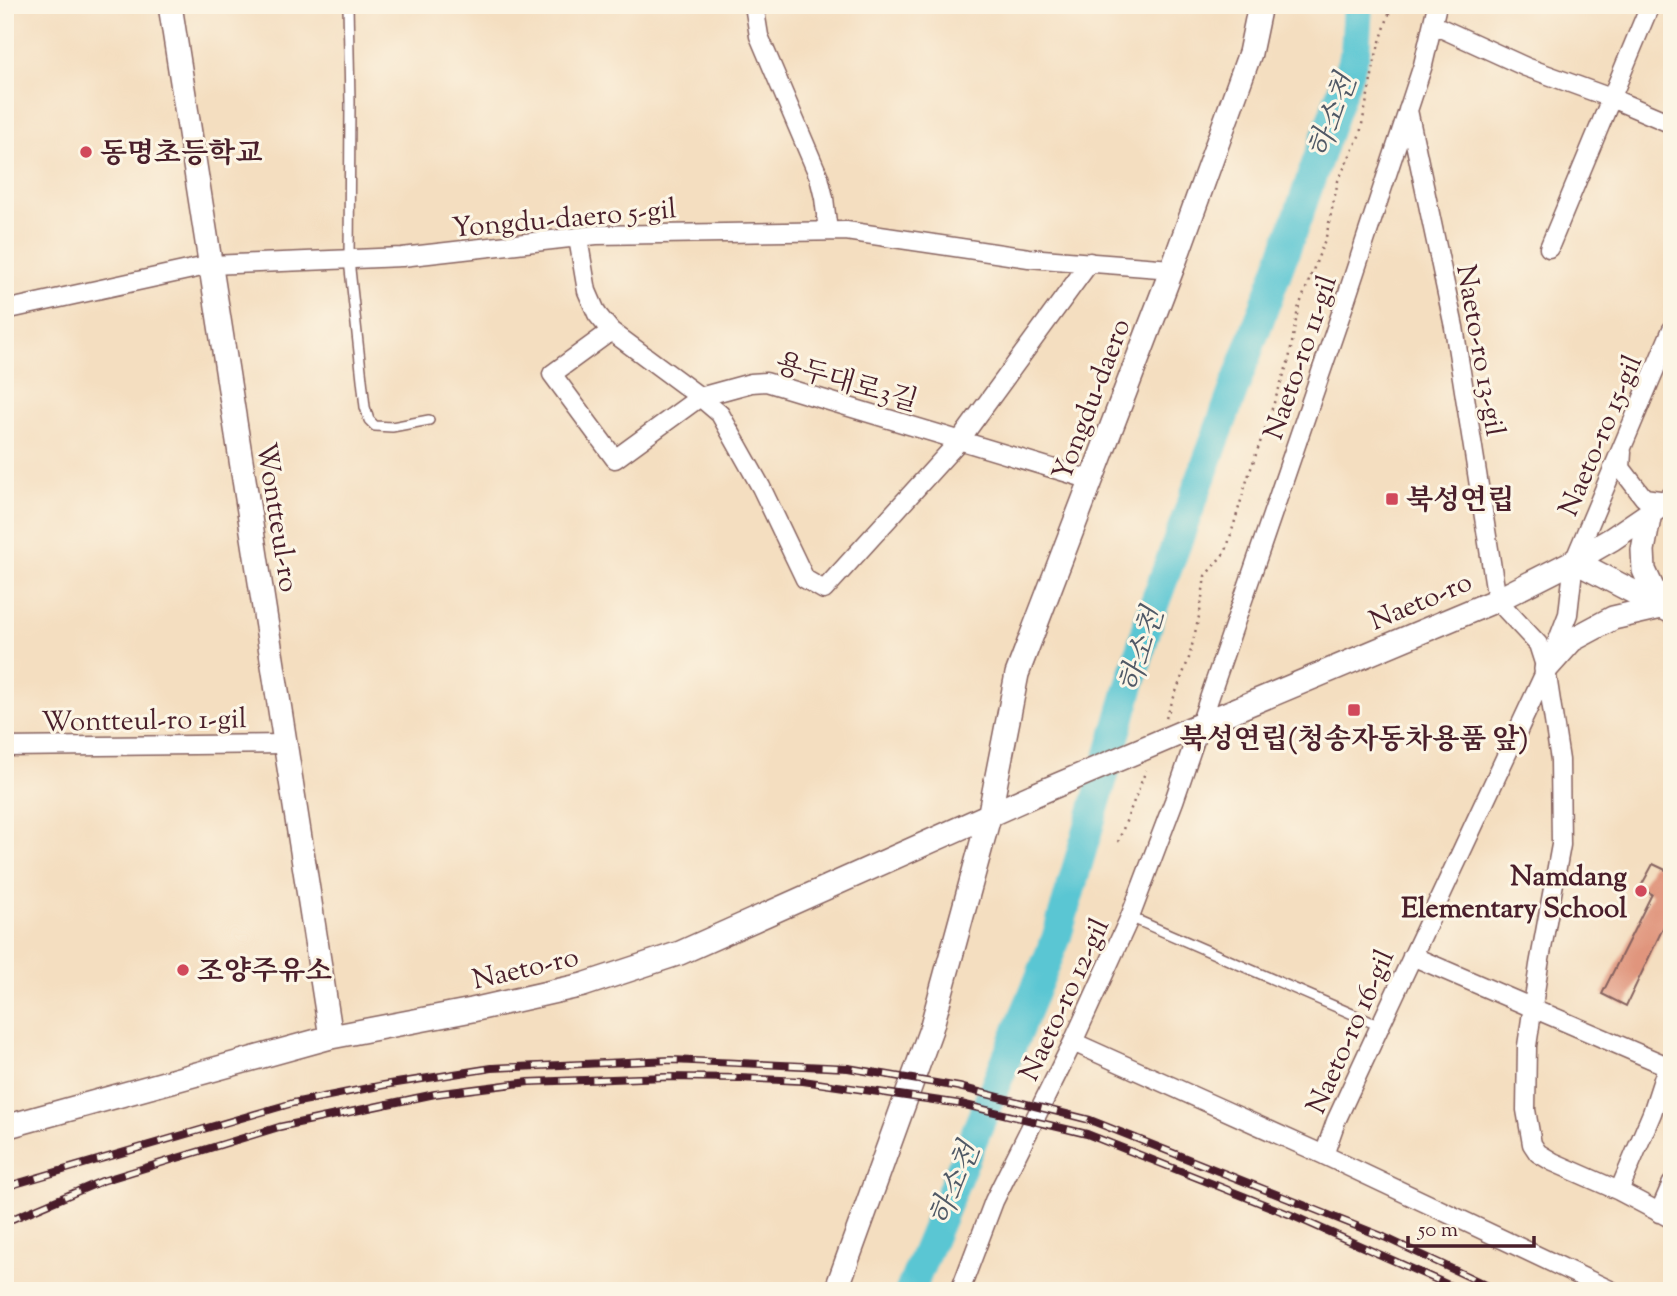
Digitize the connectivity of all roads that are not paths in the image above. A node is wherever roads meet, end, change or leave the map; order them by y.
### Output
1 (170, 5) edge
2 (348, 5) edge
3 (754, 5) edge
4 (1260, 5) edge
5 (1437, 5) edge
6 (1650, 5) edge
7 (1434, 25) junction
8 (1611, 98) junction
9 (1408, 110) junction
10 (1672, 124) edge
11 (828, 231) junction
12 (578, 238) junction
13 (1549, 248) dead end
14 (349, 260) junction
15 (1090, 262) junction
16 (211, 265) junction
17 (1172, 269) junction
18 (5, 310) edge
19 (1672, 329) edge
20 (611, 331) junction
21 (701, 397) junction
22 (429, 420) dead end
23 (960, 440) junction
24 (1622, 450) junction
25 (1091, 480) junction
26 (1663, 504) edge
27 (1574, 561) junction
28 (1497, 600) junction
29 (1666, 609) edge
30 (1546, 669) junction
31 (1193, 727) junction
32 (284, 744) junction
33 (5, 747) edge
34 (989, 817) junction
35 (1130, 916) junction
36 (1412, 956) junction
37 (1532, 1007) junction
38 (1380, 1026) junction
39 (331, 1037) junction
40 (1073, 1042) junction
41 (1670, 1067) edge
42 (5, 1127) edge
43 (1324, 1155) junction
44 (1672, 1182) edge
45 (1619, 1191) junction
46 (1665, 1216) edge
47 (836, 1291) edge
48 (960, 1291) edge
49 (1612, 1291) edge

1 - 16 street, Wontteul-ro
2 - 14 lane
3 - 11 street
4 - 17 street, Yongdu-daero
5 - 7 street, Naeto-ro 11-gil
6 - 8 street
7 - 8 street
7 - 9 street, Naeto-ro 11-gil
8 - 10 street
8 - 13 street
9 - 28 street, Naeto-ro 13-gil
9 - 31 street, Naeto-ro 11-gil
11 - 12 street, Yongdu-daero 5-gil
11 - 15 street, Yongdu-daero 5-gil
12 - 14 street, Yongdu-daero 5-gil
12 - 20 street
14 - 16 street, Yongdu-daero 5-gil
14 - 22 lane
15 - 17 street, Yongdu-daero 5-gil
15 - 23 street
16 - 18 street, Yongdu-daero 5-gil
16 - 32 street, Wontteul-ro
17 - 25 street, Yongdu-daero
19 - 24 street, Naeto-ro 15-gil
20 - 21 street
20 - 21 street, 용두대로3길
21 - 23 street, 용두대로3길
21 - 23 street
23 - 25 street, 용두대로3길
24 - 26 street
24 - 27 street, Naeto-ro 15-gil
25 - 34 street, Yongdu-daero
26 - 27 street, Naeto-ro
26 - 29 street
27 - 28 street, Naeto-ro
27 - 29 street
27 - 30 street, Naeto-ro 16-gil
28 - 30 street
28 - 31 street, Naeto-ro
29 - 30 street
30 - 36 street, Naeto-ro 16-gil
30 - 37 street
31 - 34 street, Naeto-ro, bridge
31 - 35 street, Naeto-ro 12-gil
32 - 33 street, Wontteul-ro 1-gil
32 - 39 street, Wontteul-ro
34 - 39 street, Naeto-ro
34 - 47 street, Yongdu-daero
35 - 38 lane
35 - 40 street, Naeto-ro 12-gil
36 - 37 street
36 - 38 street, Naeto-ro 16-gil
37 - 41 street
37 - 45 street
38 - 43 street, Naeto-ro 16-gil
39 - 42 street, Naeto-ro
40 - 43 street, Naeto-ro 16-gil
40 - 48 street, Naeto-ro 12-gil
41 - 45 street
43 - 49 street
44 - 46 street
45 - 46 street

